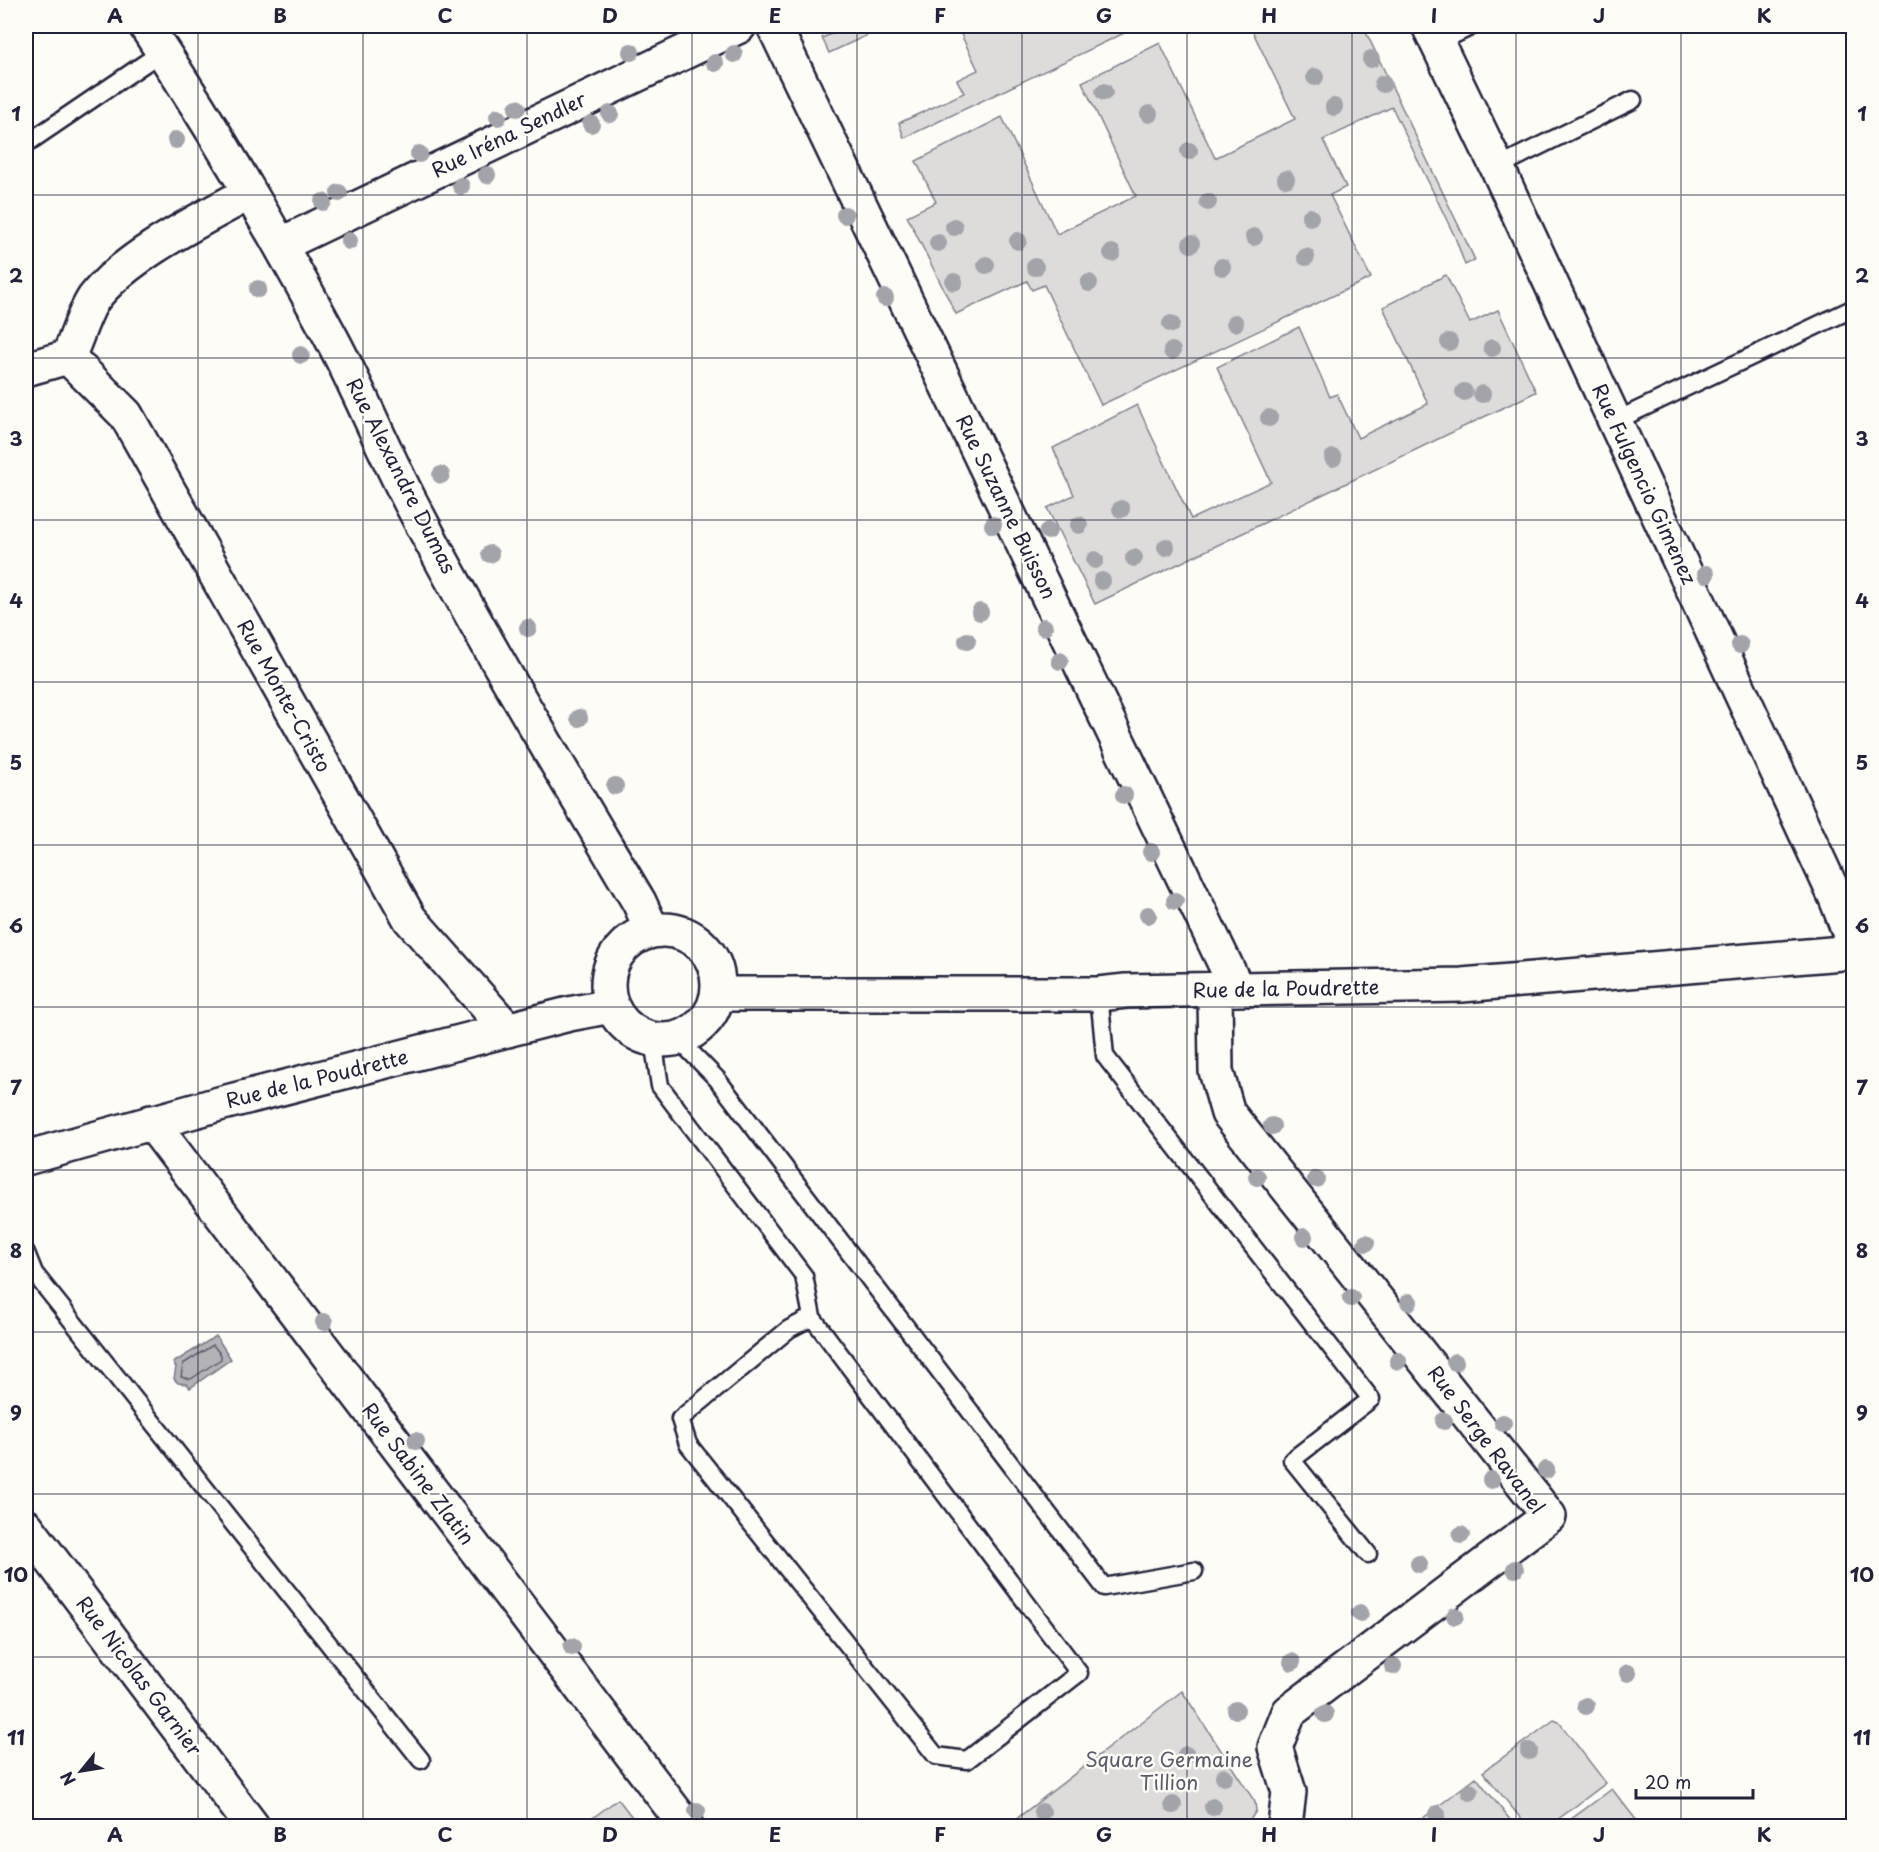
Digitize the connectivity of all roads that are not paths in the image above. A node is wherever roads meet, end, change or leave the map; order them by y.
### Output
1 (739, 26) edge
2 (774, 26) edge
3 (1472, 26) edge
4 (1433, 34) edge
5 (155, 38) edge
6 (1633, 100) dead end
7 (26, 144) edge
8 (1497, 167) junction
9 (249, 193) junction
10 (280, 245) junction
11 (1854, 308) edge
12 (69, 357) junction
13 (26, 369) edge
14 (1615, 421) junction
15 (652, 930) junction
16 (1854, 945) edge
17 (1854, 952) edge
18 (1226, 990) junction
19 (718, 994) junction
20 (1099, 994) junction
21 (611, 1006) junction
22 (508, 1030) junction
23 (666, 1039) junction
24 (151, 1122) junction
25 (26, 1158) edge
26 (26, 1253) edge
27 (812, 1317) junction
28 (26, 1526) edge
29 (1368, 1554) dead end
30 (1194, 1571) dead end
31 (421, 1760) dead end
32 (252, 1827) edge
33 (686, 1827) edge
34 (1285, 1827) edge

1 - 10 street, Rue Iréna Sendler
2 - 18 street, Rue Suzanne Buisson
3 - 4 lane
4 - 8 street, Rue Fulgencio Gimenez
5 - 7 lane
5 - 9 street, Rue Alexandre Dumas
6 - 8 lane
8 - 14 street, Rue Fulgencio Gimenez
9 - 10 street, Rue Alexandre Dumas
9 - 12 street
10 - 15 street, Rue Alexandre Dumas
11 - 14 lane
12 - 13 street
12 - 22 street, Rue Monte-Cristo
14 - 16 street, Rue Fulgencio Gimenez
15 - 19 street
15 - 21 street
17 - 18 street, Rue de la Poudrette
18 - 20 street, Rue de la Poudrette
18 - 34 street, Rue Serge Ravanel
19 - 20 street, Rue de la Poudrette
19 - 23 street
20 - 29 lane
21 - 22 street, Rue de la Poudrette
21 - 23 street
22 - 24 street, Rue de la Poudrette
23 - 27 lane
23 - 30 lane
24 - 25 street, Rue de la Poudrette
24 - 33 street, Rue Sabine Zlatin
26 - 31 lane
27 - 27 lane
28 - 32 street, Rue Nicolas Garnier

